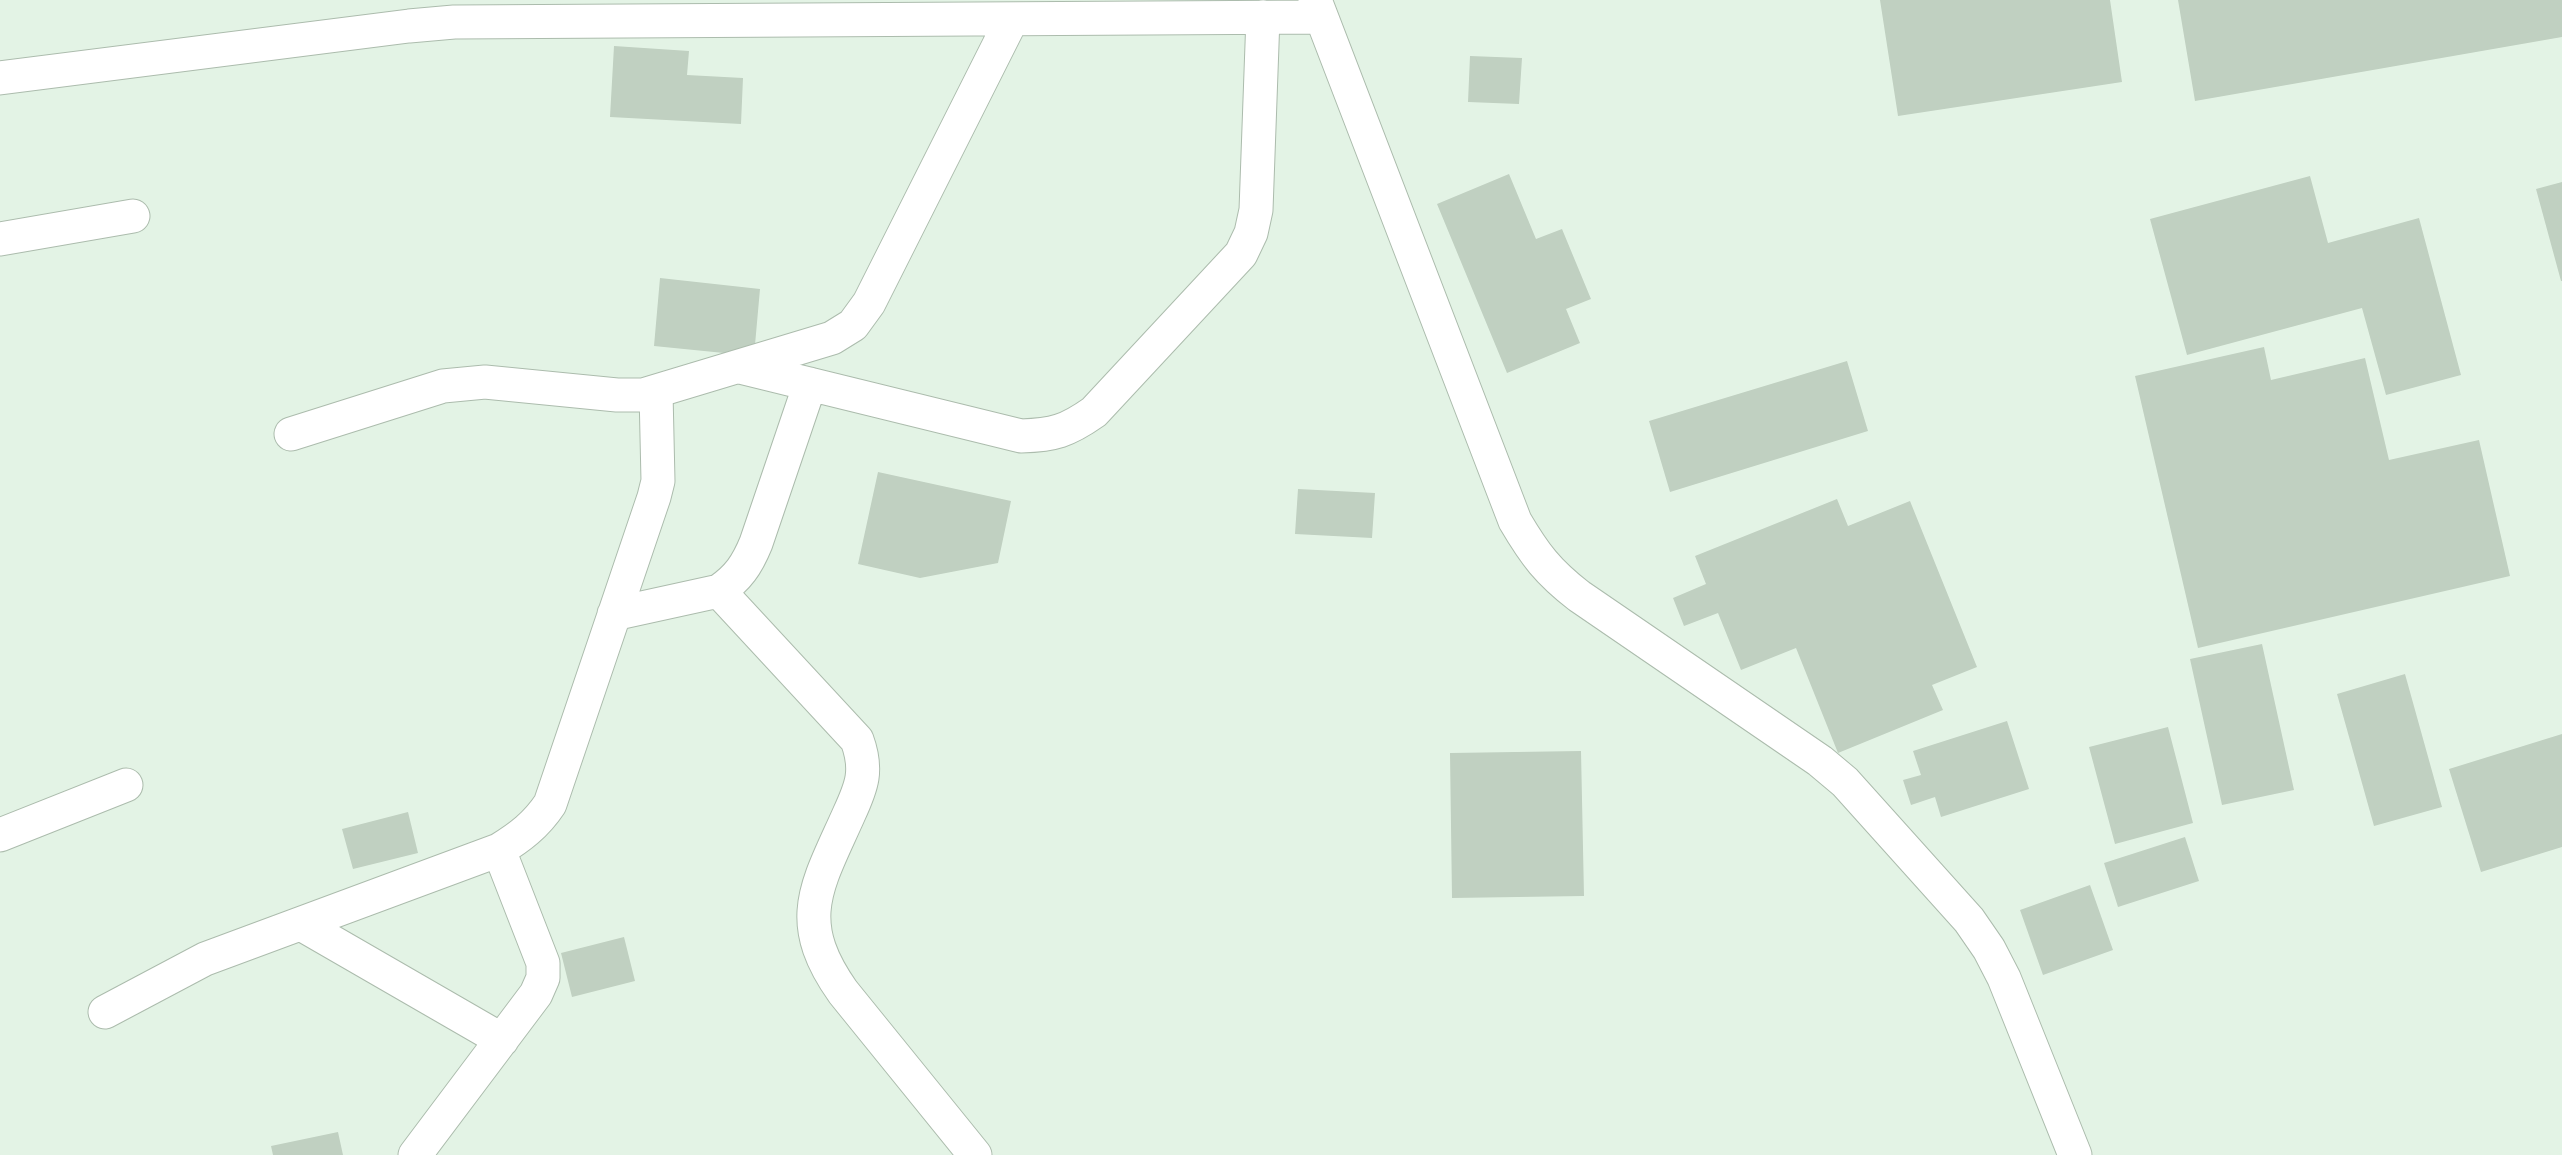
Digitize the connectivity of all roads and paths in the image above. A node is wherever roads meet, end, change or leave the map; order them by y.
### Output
1 (1318, 8) edge
2 (1263, 17) junction
3 (1011, 19) junction
4 (0, 78) edge
5 (133, 216) dead end
6 (0, 239) edge
7 (741, 367) junction
8 (810, 384) junction
9 (656, 392) junction
10 (291, 434) dead end
11 (719, 591) junction
12 (614, 614) junction
13 (126, 785) dead end
14 (0, 836) edge
15 (499, 850) junction
16 (301, 924) junction
17 (105, 1012) dead end
18 (502, 1040) junction
19 (415, 1155) edge
20 (975, 1155) edge
21 (2075, 1155) edge

1 - 2 street
1 - 21 street
2 - 3 street
2 - 8 street
3 - 4 street
3 - 7 street
5 - 6 street
7 - 8 street
7 - 9 street
8 - 11 street
9 - 10 street
9 - 12 street
11 - 12 street
11 - 20 street
12 - 15 street
13 - 14 street
15 - 16 street
15 - 18 street
16 - 17 street
16 - 18 street
18 - 19 street

